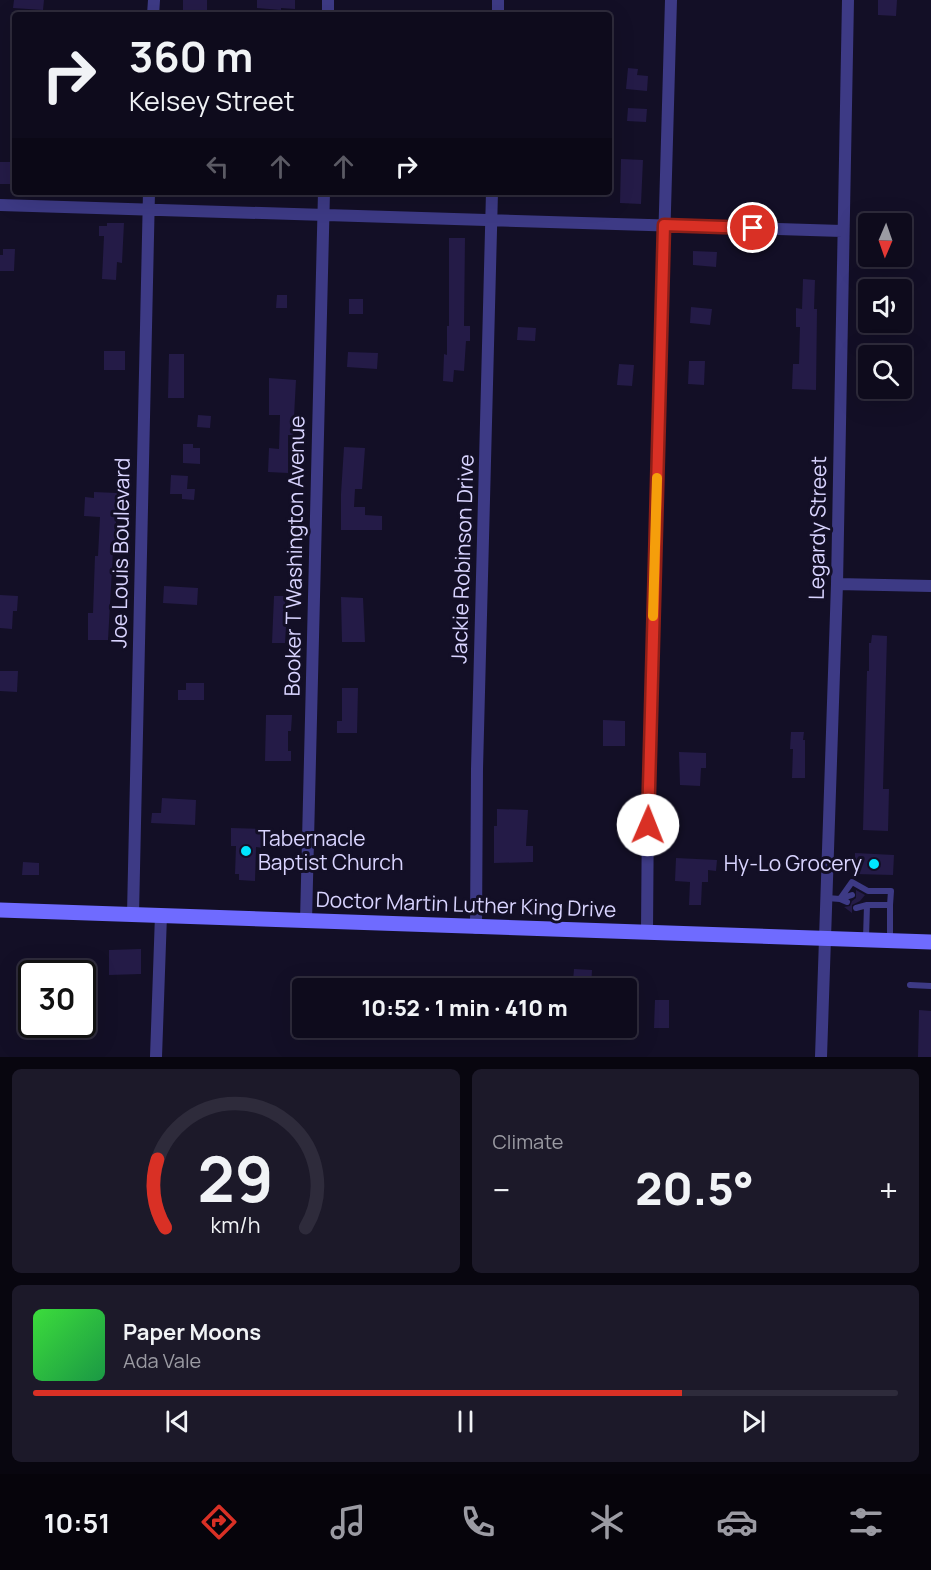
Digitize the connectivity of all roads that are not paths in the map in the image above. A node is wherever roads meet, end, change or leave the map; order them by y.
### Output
1 (671, 0) edge
2 (848, 0) edge
3 (149, 195) edge
4 (324, 195) edge
5 (492, 195) edge
6 (0, 205) edge
7 (149, 210) junction
8 (323, 215) junction
9 (491, 220) junction
10 (664, 225) junction
11 (842, 231) junction
12 (837, 584) junction
13 (931, 586) edge
14 (852, 896) dead end
15 (826, 898) junction
16 (844, 900) junction
17 (864, 903) junction
18 (890, 905) junction
19 (856, 908) dead end
20 (0, 910) edge
21 (132, 915) junction
22 (161, 915) junction
23 (306, 921) junction
24 (476, 928) junction
25 (647, 931) junction
26 (825, 939) junction
27 (866, 940) junction
28 (890, 941) junction
29 (931, 942) edge
30 (910, 985) dead end
31 (931, 986) edge
32 (156, 1057) edge
33 (821, 1057) edge

1 - 10 street
2 - 11 street, Legardy Street
3 - 7 street, Joe Louis Boulevard
4 - 8 street, Booker T Washington Avenue
5 - 9 street, Jackie Robinson Drive
6 - 7 street
7 - 8 street
7 - 21 street, Joe Louis Boulevard
8 - 9 street
8 - 23 street, Booker T Washington Avenue
9 - 10 street
9 - 24 street, Jackie Robinson Drive
10 - 11 street
10 - 25 street
11 - 12 street, Legardy Street
12 - 13 street
12 - 15 street, Legardy Street
14 - 16 lane
15 - 16 lane
15 - 26 street, Legardy Street
16 - 18 lane
17 - 18 lane
17 - 19 lane
17 - 27 lane
18 - 28 lane
20 - 21 main road, Doctor Martin Luther King Drive
21 - 22 main road, Doctor Martin Luther King Drive
22 - 23 main road, Doctor Martin Luther King Drive
22 - 32 street
23 - 24 main road, Doctor Martin Luther King Drive
24 - 25 main road, Doctor Martin Luther King Drive
25 - 26 main road, Doctor Martin Luther King Drive
26 - 27 main road, Doctor Martin Luther King Drive
26 - 33 street, Legardy Street
27 - 28 main road, Doctor Martin Luther King Drive
28 - 29 main road, Doctor Martin Luther King Drive
30 - 31 lane

